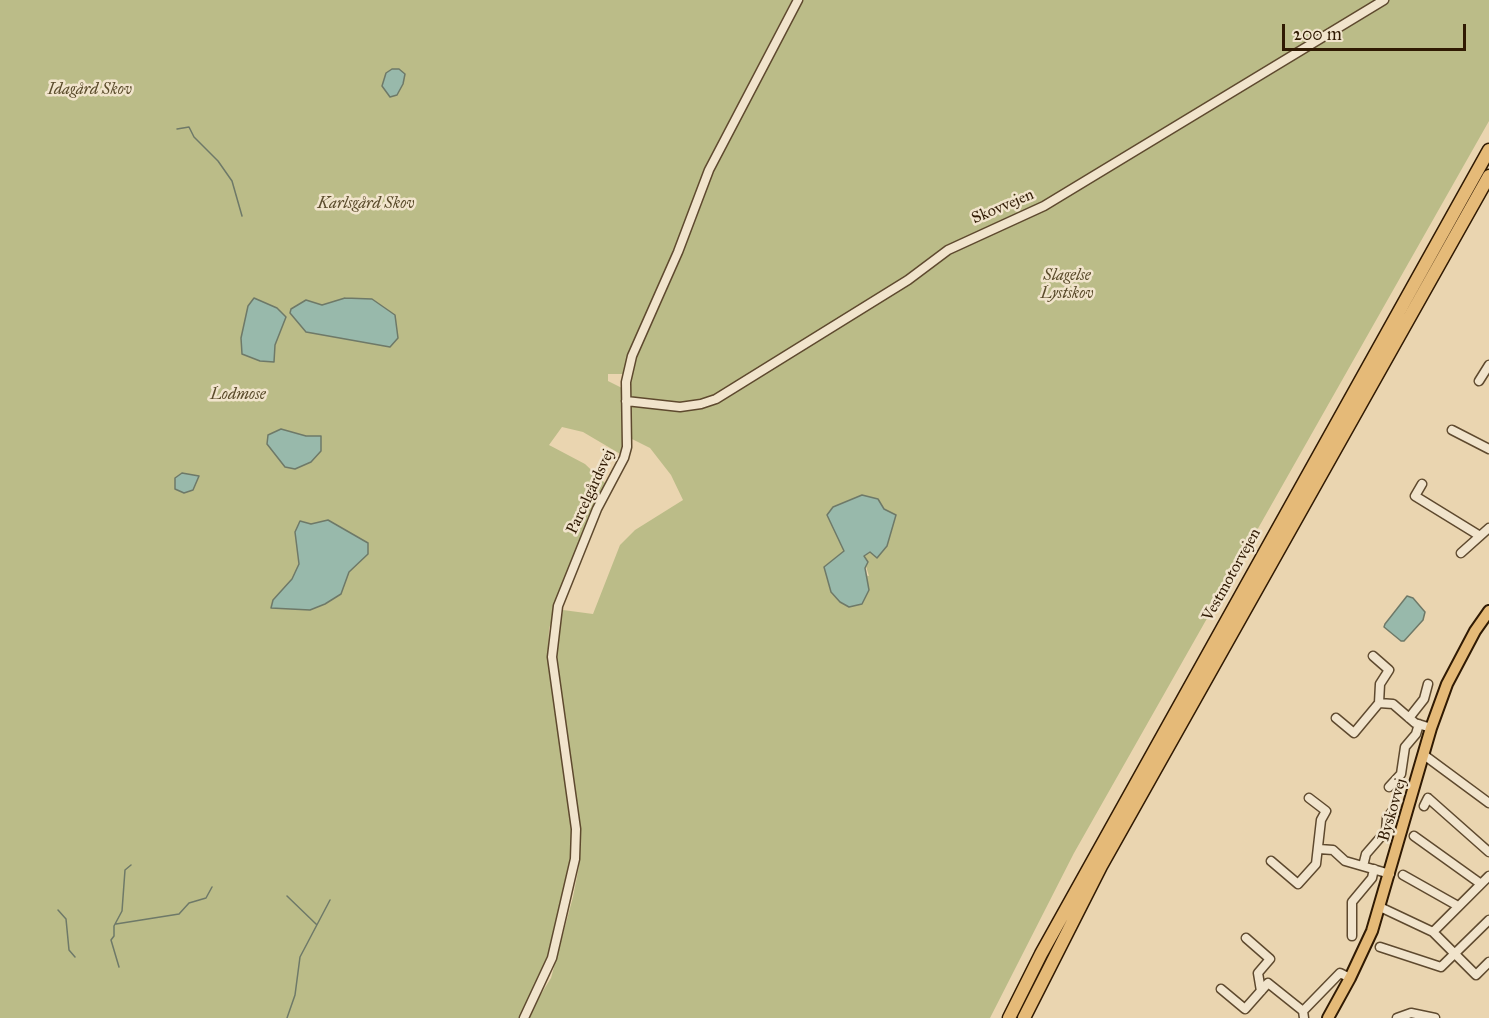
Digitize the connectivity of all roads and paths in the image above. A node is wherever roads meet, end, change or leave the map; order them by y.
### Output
1 (798, 0) edge
2 (1384, 0) edge
3 (1489, 150) edge
4 (1489, 176) edge
5 (1489, 366) edge
6 (1479, 381) dead end
7 (626, 400) junction
8 (1452, 429) dead end
9 (1489, 449) edge
10 (1422, 484) dead end
11 (1489, 528) edge
12 (1480, 536) junction
13 (1461, 553) dead end
14 (1489, 611) edge
15 (1373, 656) dead end
16 (1428, 684) dead end
17 (1379, 703) junction
18 (1336, 718) dead end
19 (1409, 718) junction
20 (1419, 724) junction
21 (1431, 728) junction
22 (1424, 755) junction
23 (1389, 787) dead end
24 (1309, 798) dead end
25 (1489, 803) edge
26 (1424, 806) dead end
27 (1395, 808) dead end
28 (1414, 836) dead end
29 (1319, 849) junction
30 (1489, 852) edge
31 (1271, 861) dead end
32 (1363, 866) junction
33 (1374, 869) junction
34 (1390, 874) junction
35 (1403, 875) dead end
36 (1489, 876) edge
37 (1481, 884) junction
38 (1458, 906) junction
39 (1380, 907) junction
40 (1489, 920) edge
41 (1433, 932) junction
42 (1352, 936) dead end
43 (1246, 938) dead end
44 (1380, 947) dead end
45 (1454, 953) junction
46 (1489, 962) edge
47 (1350, 978) junction
48 (1221, 989) dead end
49 (1261, 991) junction
50 (1304, 1015) edge
51 (524, 1018) edge
52 (1009, 1018) edge
53 (1024, 1018) edge
54 (1328, 1018) edge
55 (1397, 1018) edge
56 (1435, 1018) edge

1 - 7 street, Parcelgårdsvej
2 - 7 street, Skovvejen
3 - 52 highway, Vestmotorvejen
4 - 53 highway, Vestmotorvejen
5 - 6 street
7 - 51 street, Parcelgårdsvej
8 - 9 street
10 - 12 street
11 - 12 street
12 - 13 street
14 - 21 main road, Byskovvej
15 - 17 street
16 - 19 street
17 - 18 street
17 - 19 street
19 - 20 street
20 - 21 street
20 - 23 street
21 - 22 main road, Byskovvej
22 - 25 street
22 - 34 main road, Byskovvej
24 - 29 street
26 - 30 street
27 - 32 street
28 - 37 street
29 - 31 street
29 - 32 street
32 - 33 street
33 - 34 street
33 - 42 street
34 - 39 main road, Byskovvej
35 - 38 street
36 - 37 street
37 - 38 street
38 - 41 street
39 - 41 street
39 - 47 main road, Byskovvej
40 - 45 street
41 - 45 street
43 - 49 street
44 - 45 street
45 - 46 street
47 - 50 street
47 - 54 main road, Byskovvej
48 - 49 street
49 - 50 street
55 - 56 street

